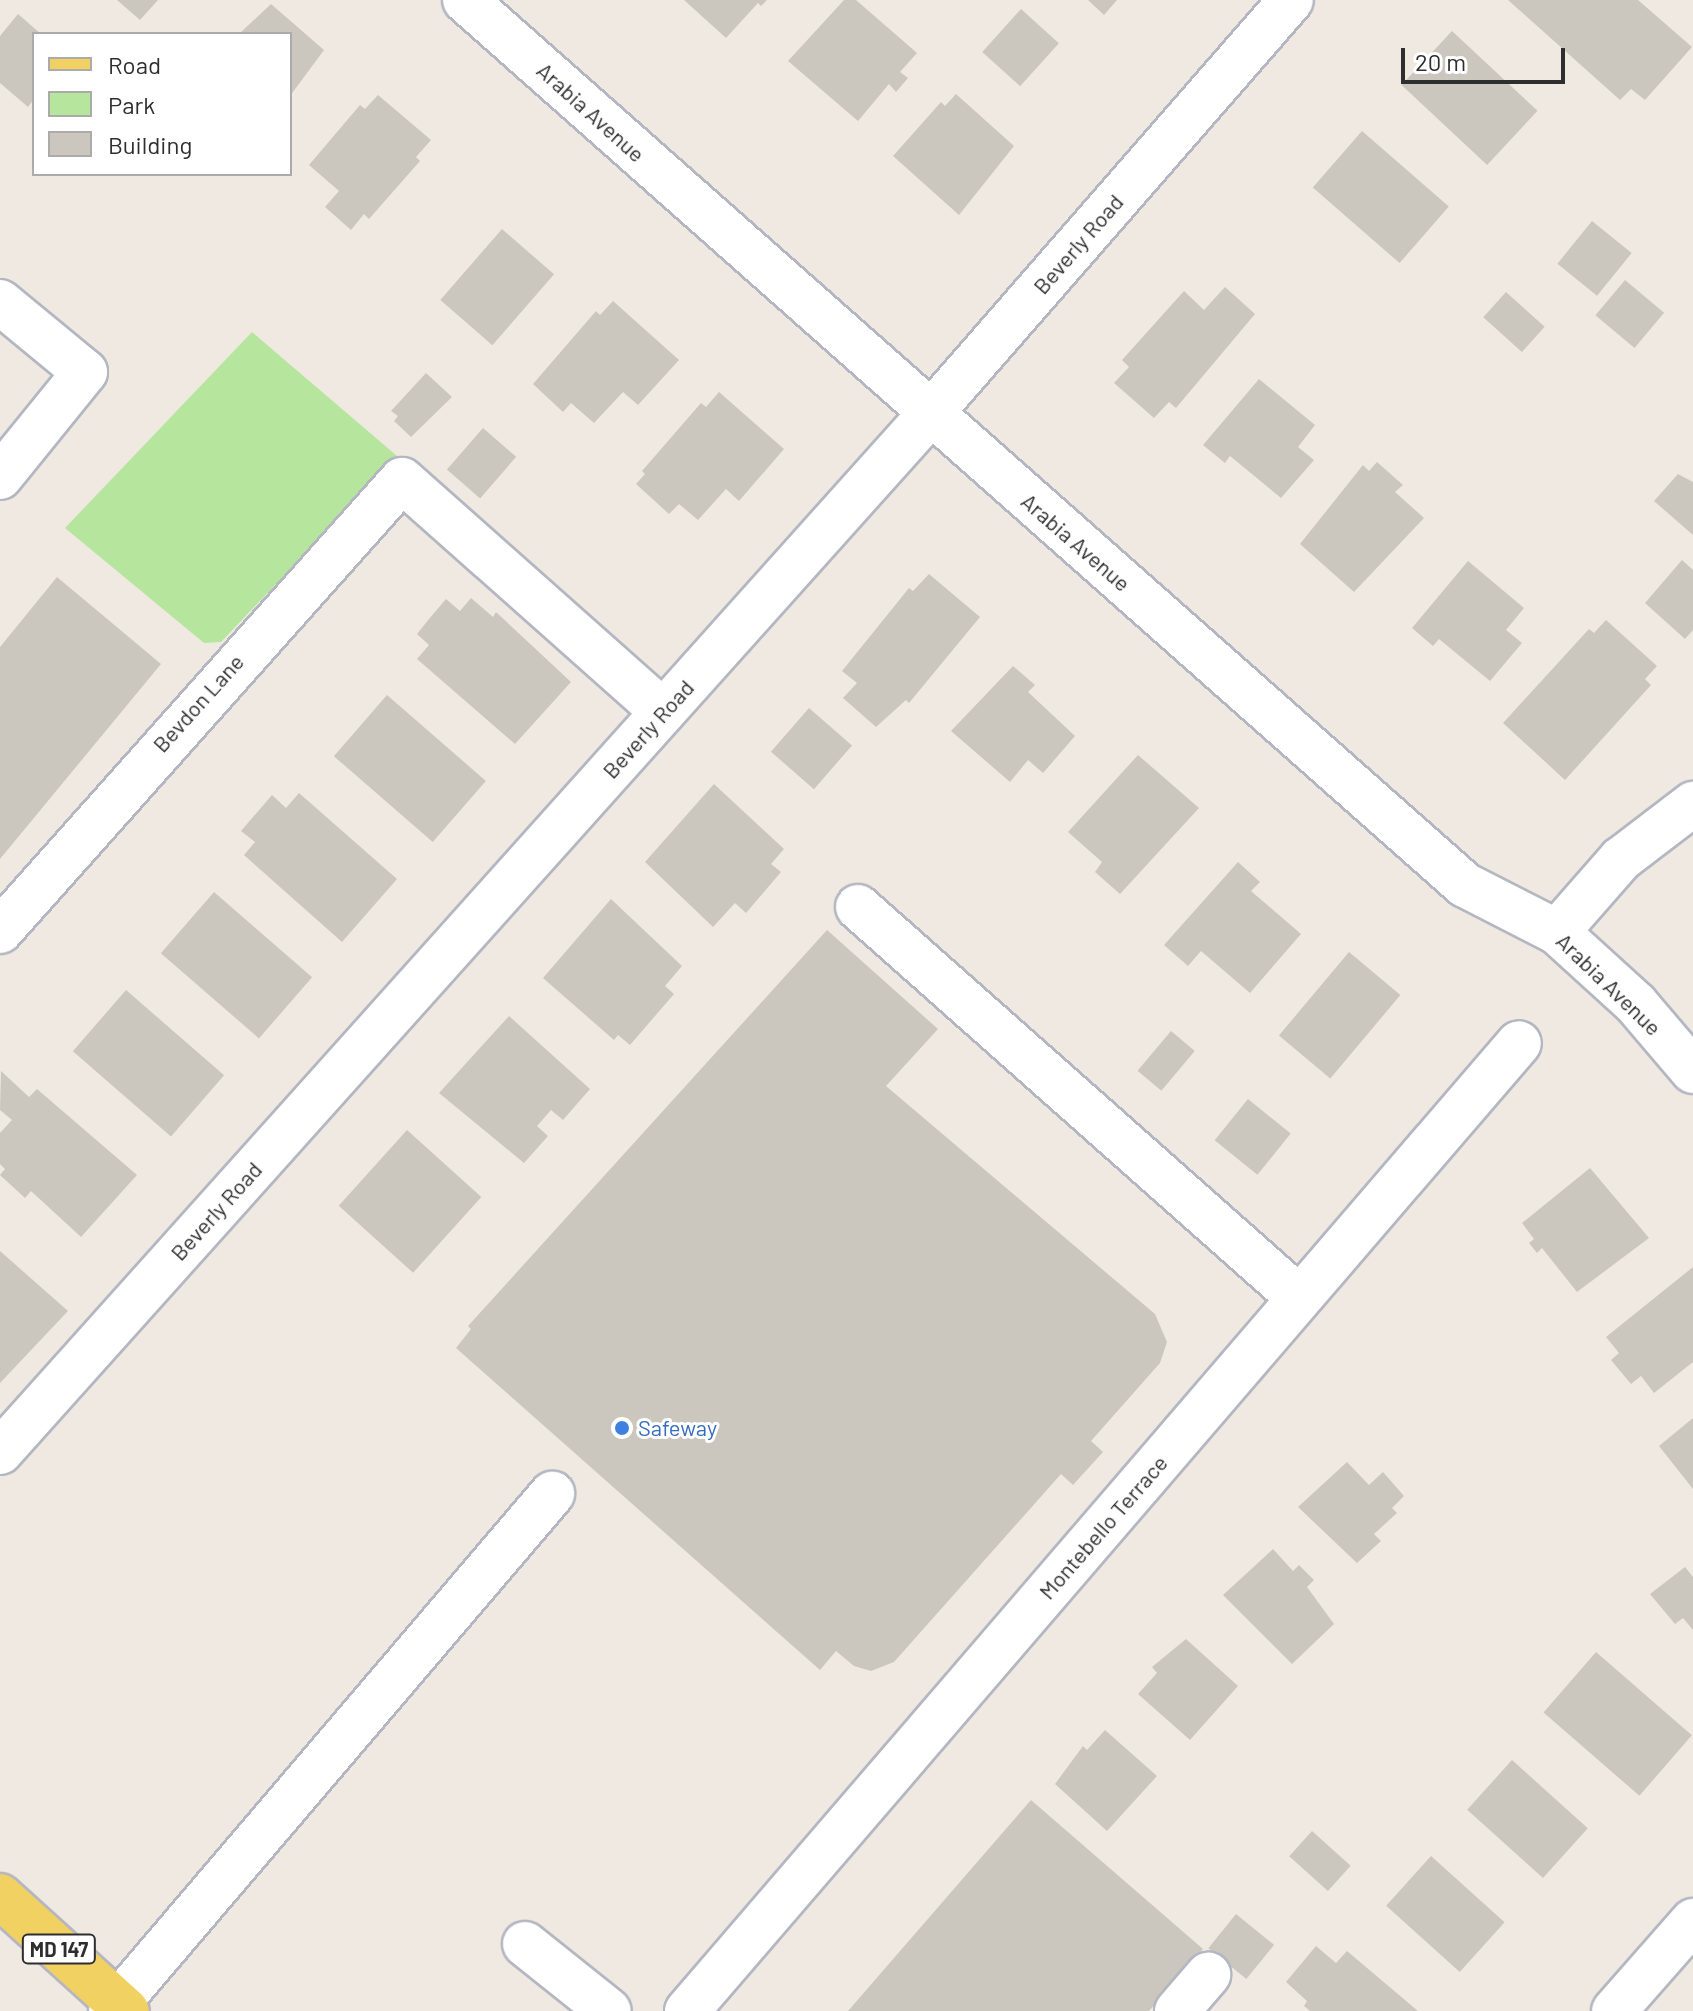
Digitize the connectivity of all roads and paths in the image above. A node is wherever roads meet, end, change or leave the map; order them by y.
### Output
1 (465, 0) edge
2 (1291, 0) edge
3 (0, 302) edge
4 (930, 414) junction
5 (0, 477) edge
6 (663, 712) junction
7 (1693, 804) edge
8 (858, 907) dead end
9 (0, 931) edge
10 (1557, 932) junction
11 (1519, 1043) dead end
12 (1693, 1071) edge
13 (1299, 1298) junction
14 (0, 1452) edge
15 (552, 1494) dead end
16 (0, 1896) edge
17 (1693, 1921) edge
18 (525, 1944) dead end
19 (1208, 1975) dead end
20 (703, 2005) edge
21 (118, 2008) edge
22 (609, 2011) edge
23 (1177, 2011) edge
24 (1614, 2011) edge

1 - 4 street, Arabia Avenue
2 - 4 street, Beverly Road
3 - 5 street
4 - 6 street, Beverly Road
4 - 10 street, Arabia Avenue
6 - 9 street, Bevdon Lane
6 - 14 street, Beverly Road
7 - 10 street
8 - 13 street
10 - 12 street, Arabia Avenue
11 - 13 street, Montebello Terrace
13 - 20 street, Montebello Terrace
15 - 21 street
16 - 21 main road, MD 147
17 - 24 street
18 - 22 street
19 - 23 street

